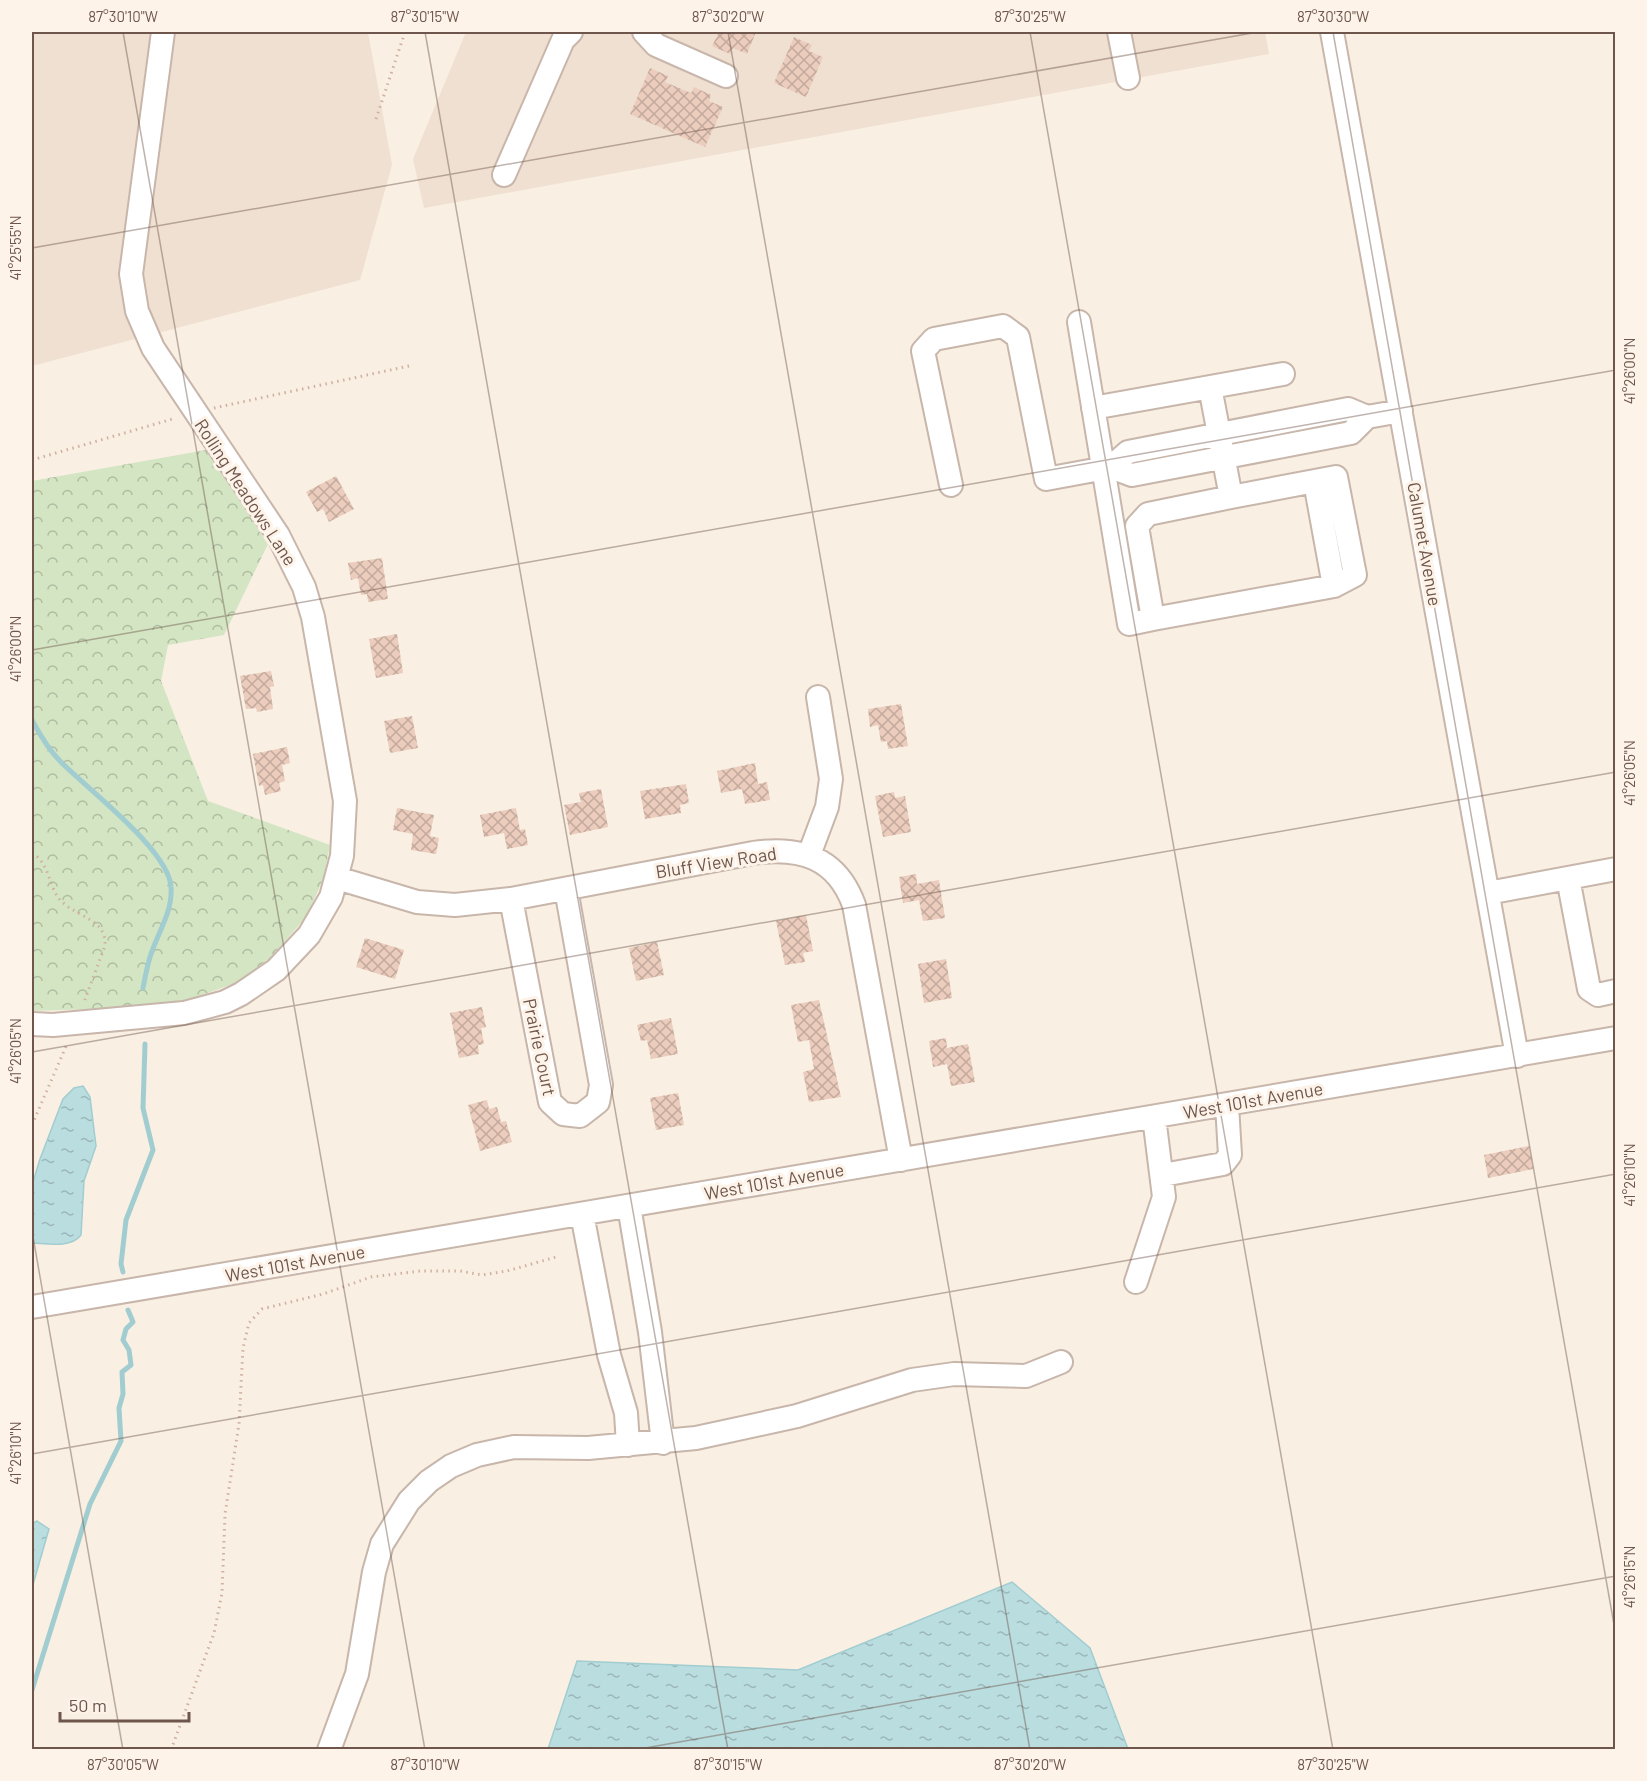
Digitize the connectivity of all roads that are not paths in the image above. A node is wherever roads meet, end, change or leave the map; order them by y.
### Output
1 (163, 32) edge
2 (571, 32) edge
3 (644, 32) edge
4 (1119, 32) edge
5 (1332, 32) edge
6 (726, 76) dead end
7 (1128, 78) dead end
8 (504, 175) dead end
9 (1079, 322) dead end
10 (1283, 374) dead end
11 (1210, 387) junction
12 (1093, 408) junction
13 (1401, 411) junction
14 (1367, 417) junction
15 (1218, 434) junction
16 (1223, 458) junction
17 (1107, 468) junction
18 (951, 485) dead end
19 (1230, 497) junction
20 (1153, 619) junction
21 (818, 698) dead end
22 (809, 855) junction
23 (1616, 869) edge
24 (337, 878) junction
25 (1568, 878) junction
26 (566, 889) junction
27 (1488, 893) junction
28 (511, 899) junction
29 (1616, 991) edge
30 (32, 1024) edge
31 (1616, 1038) edge
32 (1517, 1056) junction
33 (1227, 1105) junction
34 (1154, 1117) junction
35 (901, 1160) junction
36 (1163, 1175) junction
37 (628, 1206) junction
38 (582, 1214) junction
39 (1136, 1282) dead end
40 (32, 1307) edge
41 (1061, 1362) dead end
42 (663, 1443) junction
43 (628, 1446) junction
44 (329, 1749) edge

1 - 24 street, Rolling Meadows Lane
2 - 8 street
3 - 6 street
4 - 7 street
5 - 13 street, Calumet Avenue
9 - 12 street
10 - 11 street
11 - 12 street
11 - 15 street
12 - 17 street
13 - 14 street
13 - 27 street, Calumet Avenue
14 - 15 street
14 - 16 street
15 - 16 street
15 - 17 street
16 - 17 street
16 - 19 street
17 - 18 street
17 - 20 street
19 - 20 street
19 - 20 street
21 - 22 street
22 - 26 street, Bluff View Road
22 - 35 street, Bluff View Road
23 - 25 street
24 - 28 street, Bluff View Road
24 - 30 street, Rolling Meadows Lane
25 - 27 street
25 - 29 street
26 - 28 street, Bluff View Road
26 - 28 street, Prairie Court
27 - 32 street, Calumet Avenue
31 - 32 street, West 101st Avenue
32 - 33 street, West 101st Avenue
33 - 34 street, West 101st Avenue
33 - 36 street
34 - 35 street, West 101st Avenue
34 - 36 street
35 - 37 street, West 101st Avenue
36 - 39 street
37 - 38 street, West 101st Avenue
37 - 42 street
38 - 40 street, West 101st Avenue
38 - 43 street
41 - 42 street
42 - 43 street
43 - 44 street

